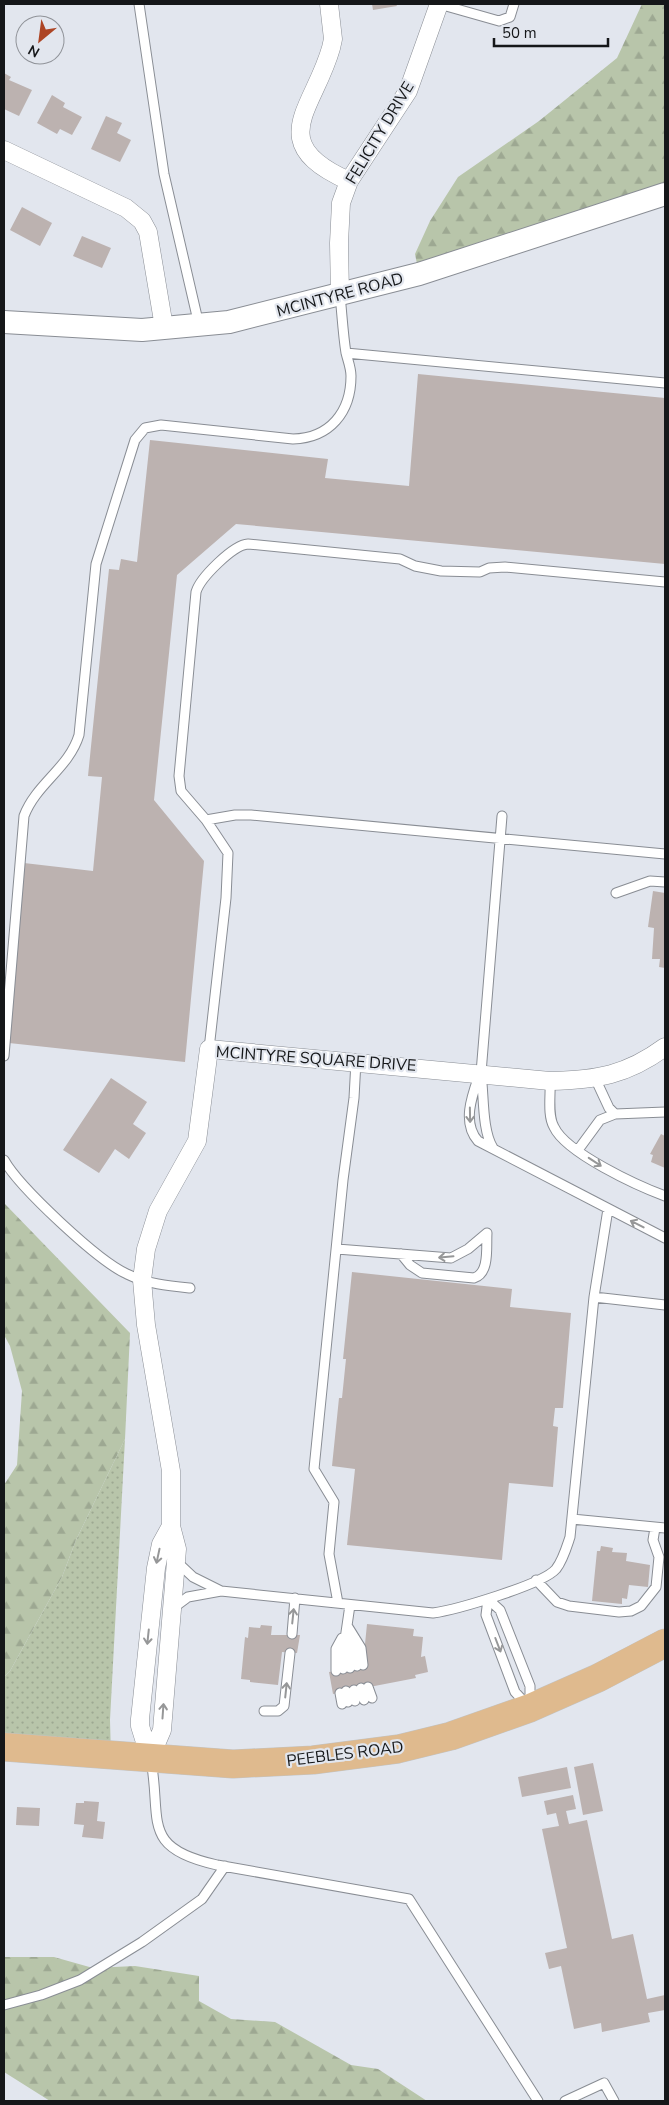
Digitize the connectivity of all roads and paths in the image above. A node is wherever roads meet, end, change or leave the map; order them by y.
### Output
1 (140, 4) edge
2 (329, 4) edge
3 (439, 4) edge
4 (514, 4) edge
5 (4, 150) edge
6 (349, 181) junction
7 (665, 194) edge
8 (340, 295) junction
9 (4, 322) edge
10 (200, 326) junction
11 (164, 327) junction
12 (346, 353) junction
13 (665, 383) edge
14 (665, 582) edge
15 (502, 816) dead end
16 (206, 820) junction
17 (499, 840) junction
18 (665, 854) edge
19 (665, 882) edge
20 (616, 892) dead end
21 (665, 1047) edge
22 (209, 1049) junction
23 (4, 1056) edge
24 (356, 1061) junction
25 (481, 1073) junction
26 (595, 1078) junction
27 (550, 1081) junction
28 (665, 1112) edge
29 (616, 1114) junction
30 (493, 1148) junction
31 (578, 1150) junction
32 (4, 1160) edge
33 (665, 1196) edge
34 (608, 1209) junction
35 (665, 1238) edge
36 (337, 1249) junction
37 (401, 1254) junction
38 (142, 1280) junction
39 (190, 1288) dead end
40 (594, 1297) junction
41 (665, 1305) edge
42 (572, 1519) junction
43 (171, 1526) junction
44 (655, 1528) junction
45 (665, 1528) edge
46 (176, 1560) junction
47 (536, 1580) junction
48 (221, 1591) junction
49 (295, 1598) junction
50 (488, 1599) junction
51 (338, 1603) junction
52 (350, 1605) junction
53 (172, 1610) junction
54 (348, 1626) junction
55 (292, 1634) dead end
56 (665, 1643) edge
57 (290, 1653) dead end
58 (350, 1668) junction
59 (354, 1690) junction
60 (356, 1701) junction
61 (530, 1708) junction
62 (264, 1711) dead end
63 (4, 1747) edge
64 (150, 1758) junction
65 (226, 1866) junction
66 (4, 2005) edge
67 (538, 2101) edge
68 (565, 2101) edge
69 (614, 2101) edge

1 - 10 lane
2 - 6 street
3 - 4 lane
3 - 6 street, FELICITY DRIVE
5 - 11 street
6 - 8 street, FELICITY DRIVE
7 - 8 street, MCINTYRE ROAD
8 - 10 street, MCINTYRE ROAD
8 - 12 lane
9 - 11 street, MCINTYRE ROAD
10 - 11 street, MCINTYRE ROAD
12 - 13 lane
12 - 23 lane
14 - 16 lane
15 - 17 lane
16 - 17 lane
16 - 22 lane
17 - 18 lane
17 - 25 lane
19 - 20 lane
21 - 26 street, MCINTYRE SQUARE DRIVE
22 - 24 street, MCINTYRE SQUARE DRIVE
22 - 38 street, MCINTYRE SQUARE DRIVE
24 - 25 street, MCINTYRE SQUARE DRIVE
24 - 36 lane
25 - 27 street, MCINTYRE SQUARE DRIVE
25 - 30 lane
25 -> 30 lane
26 - 27 street, MCINTYRE SQUARE DRIVE
26 - 29 lane
27 - 31 lane
28 - 29 lane
29 - 31 lane
30 - 34 lane
31 -> 33 lane
32 - 38 lane
35 -> 34 lane
34 - 40 lane
36 - 37 lane
36 - 51 lane
37 -> 37 lane
38 - 39 lane
38 - 43 street, MCINTYRE SQUARE DRIVE
40 - 41 lane
40 - 42 lane
42 - 44 lane
42 - 47 lane
43 - 46 street, MCINTYRE SQUARE DRIVE
43 -> 64 street, MCINTYRE SQUARE DRIVE
44 - 45 lane
44 - 47 lane
46 - 48 lane
46 - 53 street, MCINTYRE SQUARE DRIVE
47 - 50 lane
48 - 49 lane
48 - 53 lane
49 - 51 lane
55 -> 49 lane
50 - 52 lane
50 - 61 lane
50 -> 61 lane
51 - 52 lane
52 - 54 lane
64 -> 53 street, MCINTYRE SQUARE DRIVE
54 - 58 lane
54 - 58 lane
54 - 58 lane
56 - 61 main road, PEEBLES ROAD
62 -> 57 lane
59 - 60 lane
59 - 60 lane
59 - 60 lane
61 - 64 main road, PEEBLES ROAD
63 - 64 main road, PEEBLES ROAD
64 - 65 lane
65 - 66 lane
65 - 67 lane
68 - 69 lane

